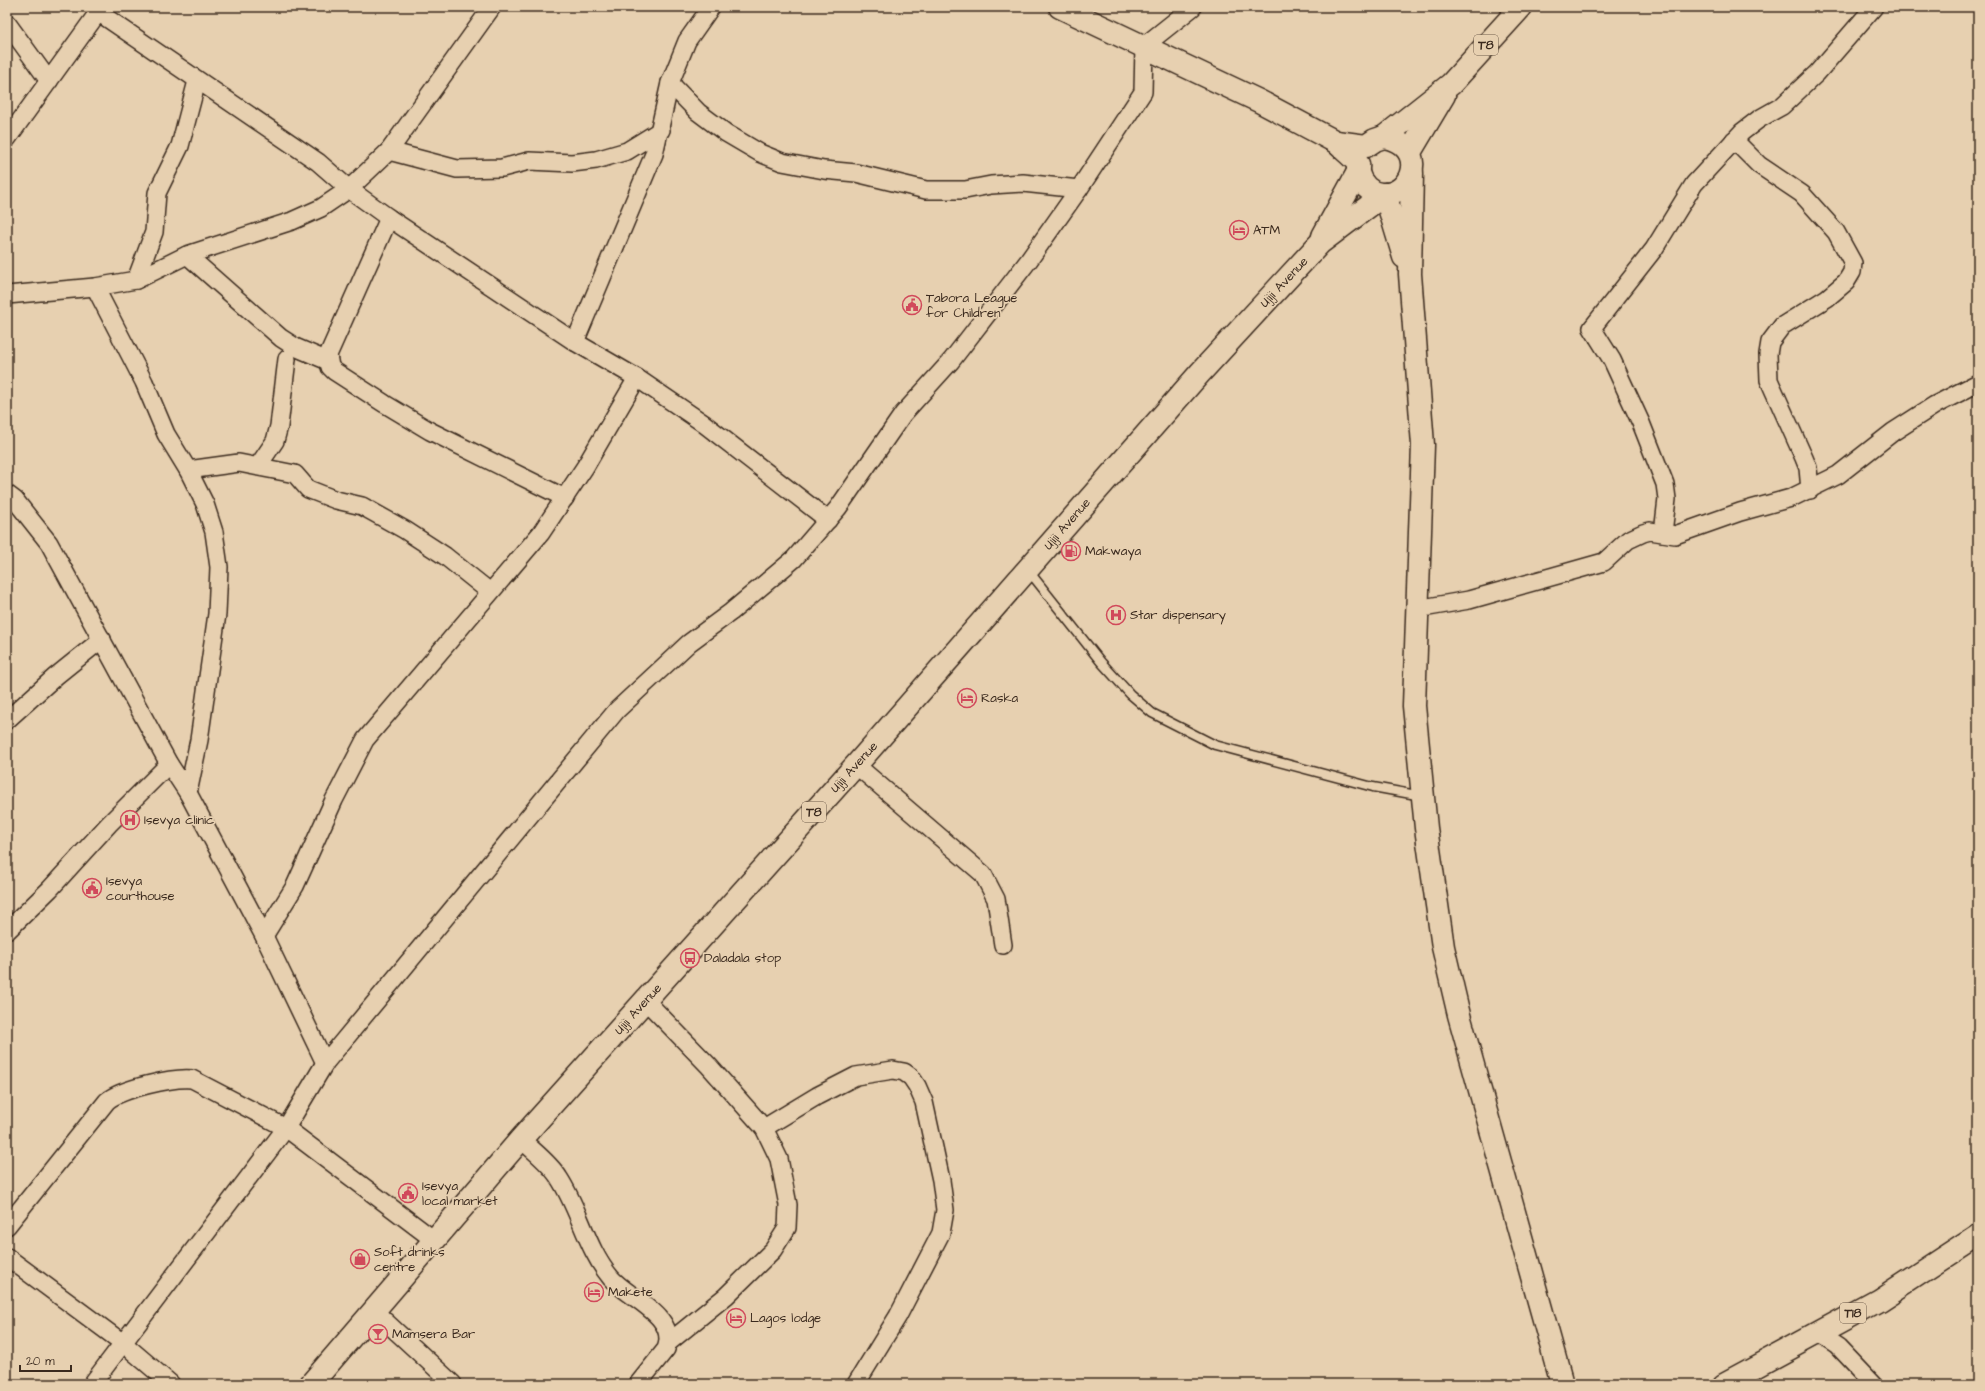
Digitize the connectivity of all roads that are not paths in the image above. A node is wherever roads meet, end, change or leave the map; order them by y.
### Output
1 (492, 7) edge
2 (711, 7) edge
3 (1060, 7) edge
4 (1193, 7) edge
5 (1521, 7) edge
6 (1874, 7) edge
7 (100, 9) edge
8 (7, 23) edge
9 (1144, 46) junction
10 (49, 81) junction
11 (197, 81) junction
12 (670, 83) junction
13 (1451, 84) junction
14 (661, 130) junction
15 (1384, 137) junction
16 (7, 139) edge
17 (1734, 140) junction
18 (1336, 142) junction
19 (389, 151) junction
20 (1411, 162) junction
21 (1358, 172) junction
22 (349, 189) junction
23 (1080, 189) junction
24 (1385, 194) junction
25 (389, 218) junction
26 (1320, 243) junction
27 (187, 255) junction
28 (1410, 274) junction
29 (136, 280) junction
30 (95, 287) junction
31 (7, 295) edge
32 (575, 342) junction
33 (287, 359) dead end
34 (328, 361) junction
35 (637, 378) junction
36 (1978, 382) edge
37 (258, 466) junction
38 (188, 470) junction
39 (1810, 490) junction
40 (565, 498) junction
41 (10, 501) edge
42 (828, 520) junction
43 (1663, 533) junction
44 (1027, 569) junction
45 (490, 592) junction
46 (1417, 609) junction
47 (102, 639) junction
48 (7, 720) edge
49 (169, 764) junction
50 (856, 765) junction
51 (188, 793) junction
52 (1423, 797) junction
53 (7, 931) edge
54 (264, 936) junction
55 (1003, 944) dead end
56 (645, 1000) junction
57 (325, 1063) junction
58 (286, 1128) junction
59 (764, 1128) junction
60 (521, 1139) junction
61 (7, 1226) edge
62 (1978, 1235) edge
63 (434, 1240) junction
64 (7, 1257) edge
65 (373, 1310) junction
66 (1817, 1332) junction
67 (123, 1343) junction
68 (668, 1343) junction
69 (1731, 1382) edge
70 (92, 1384) edge
71 (171, 1384) edge
72 (311, 1384) edge
73 (453, 1384) edge
74 (638, 1384) edge
75 (856, 1384) edge
76 (1562, 1384) edge
77 (1874, 1384) edge

1 - 19 street
2 - 12 street
3 - 9 main road
4 - 9 street
5 - 13 main road, T8
6 - 17 street
7 - 10 street
7 - 11 street
8 - 10 street
9 - 18 main road
9 - 23 street
10 - 16 street
11 - 22 street
11 - 29 street
12 - 14 street
12 - 23 street
13 - 15 main road, T8
13 - 20 main road, T8
14 - 19 street
14 - 32 street
15 - 18 main road
15 - 20 main road
17 - 39 street
17 - 43 street
18 - 21 main road
19 - 22 street
20 - 24 main road
20 - 28 main road
21 - 24 main road
21 - 26 main road, T8
22 - 25 street
22 - 27 street
23 - 42 street
24 - 26 main road, T8
24 - 28 main road
25 - 32 street
25 - 34 street
26 - 44 main road, Ujiji Avenue / T8
27 - 29 street
27 - 34 street
28 - 46 main road
29 - 30 street
30 - 31 street
30 - 38 street
32 - 35 street
33 - 37 street
34 - 40 street
35 - 40 street
35 - 42 street
36 - 39 street
37 - 38 street
37 - 45 street
38 - 51 street
39 - 43 street
40 - 45 street
41 - 47 street
42 - 57 street
43 - 46 street
44 - 50 main road, Ujiji Avenue / T8
44 - 52 lane
45 - 54 street
46 - 52 main road
47 - 48 street
47 - 49 street
49 - 51 street
49 - 53 street
50 - 55 street
50 - 56 main road, Ujiji Avenue / T8
51 - 54 street
52 - 76 main road
54 - 57 street
56 - 59 street
56 - 60 main road, Ujiji Avenue / T8
57 - 58 street
58 - 61 street
58 - 63 street
58 - 67 street
59 - 68 street
59 - 75 street
60 - 63 main road, Ujiji Avenue / T8
60 - 68 street
62 - 66 main road, T18
63 - 65 main road, Ujiji Avenue / T8
64 - 67 street
65 - 72 main road, Ujiji Avenue / T8
65 - 73 street
66 - 69 main road, T18
66 - 77 street
67 - 70 street
67 - 71 street
68 - 74 street

